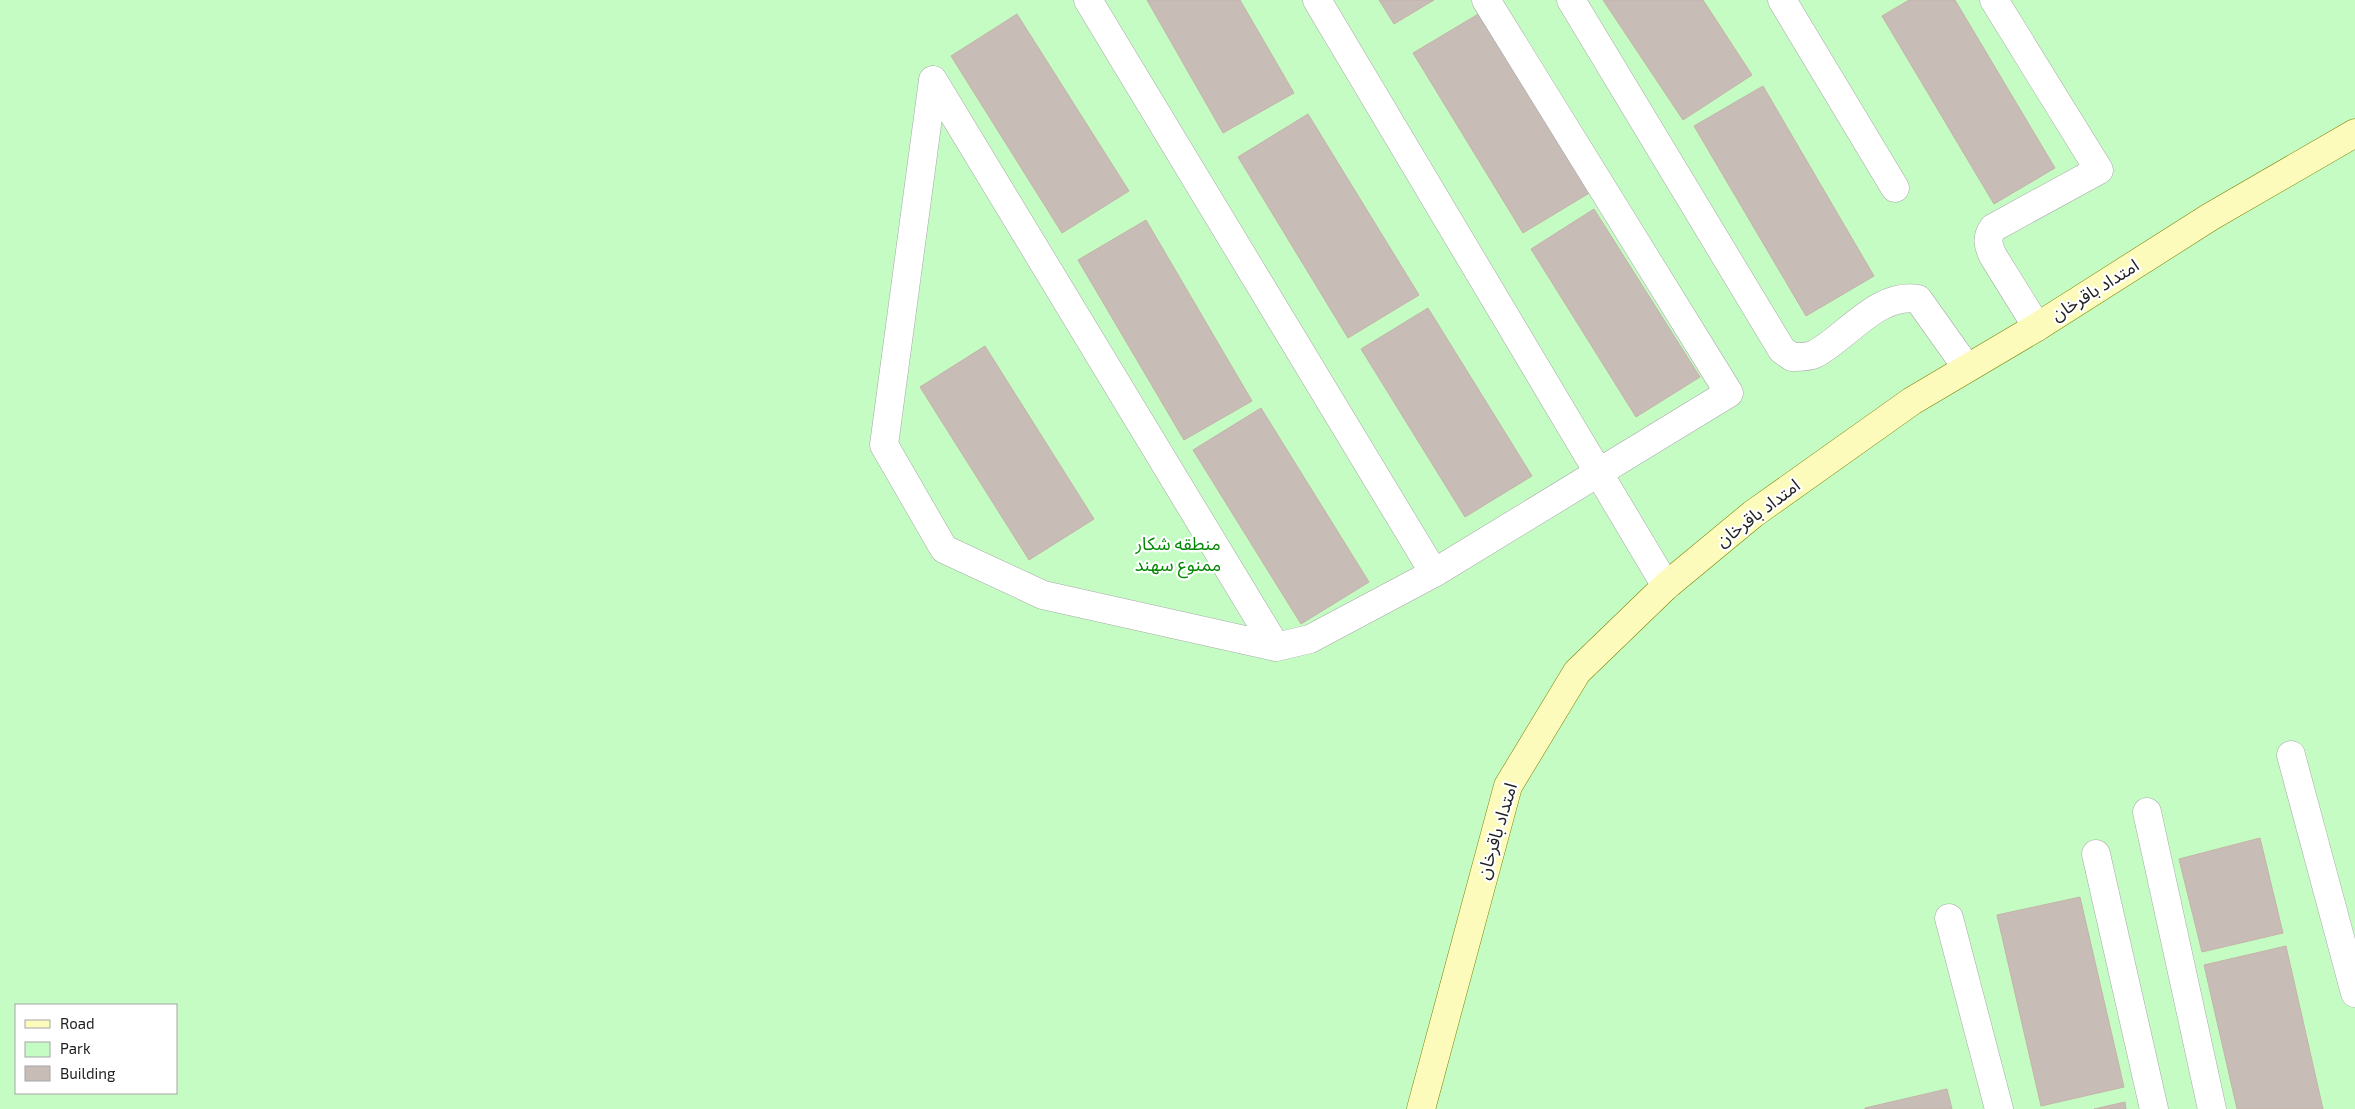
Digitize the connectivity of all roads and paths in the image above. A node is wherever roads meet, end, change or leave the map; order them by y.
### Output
1 (1088, 0) edge
2 (1317, 0) edge
3 (1486, 0) edge
4 (1571, 0) edge
5 (1782, 0) edge
6 (1994, 0) edge
7 (2355, 133) edge
8 (1895, 188) dead end
9 (2037, 327) junction
10 (1967, 368) junction
11 (1599, 473) junction
12 (1434, 573) junction
13 (1666, 586) junction
14 (1276, 646) junction
15 (2291, 756) dead end
16 (2147, 812) dead end
17 (2096, 854) dead end
18 (1949, 918) dead end
19 (2355, 993) edge
20 (1421, 1109) edge
21 (1999, 1109) edge
22 (2154, 1109) edge
23 (2212, 1109) edge

1 - 12 street
2 - 11 street
3 - 11 street
4 - 10 street
5 - 8 street
6 - 9 street
7 - 9 main road, امتداد باقرخان
9 - 10 main road, امتداد باقرخان
10 - 13 main road, امتداد باقرخان
11 - 12 street
11 - 13 street
12 - 14 street
13 - 20 main road, امتداد باقرخان
14 - 14 street
15 - 19 street
16 - 23 street
17 - 22 street
18 - 21 street

